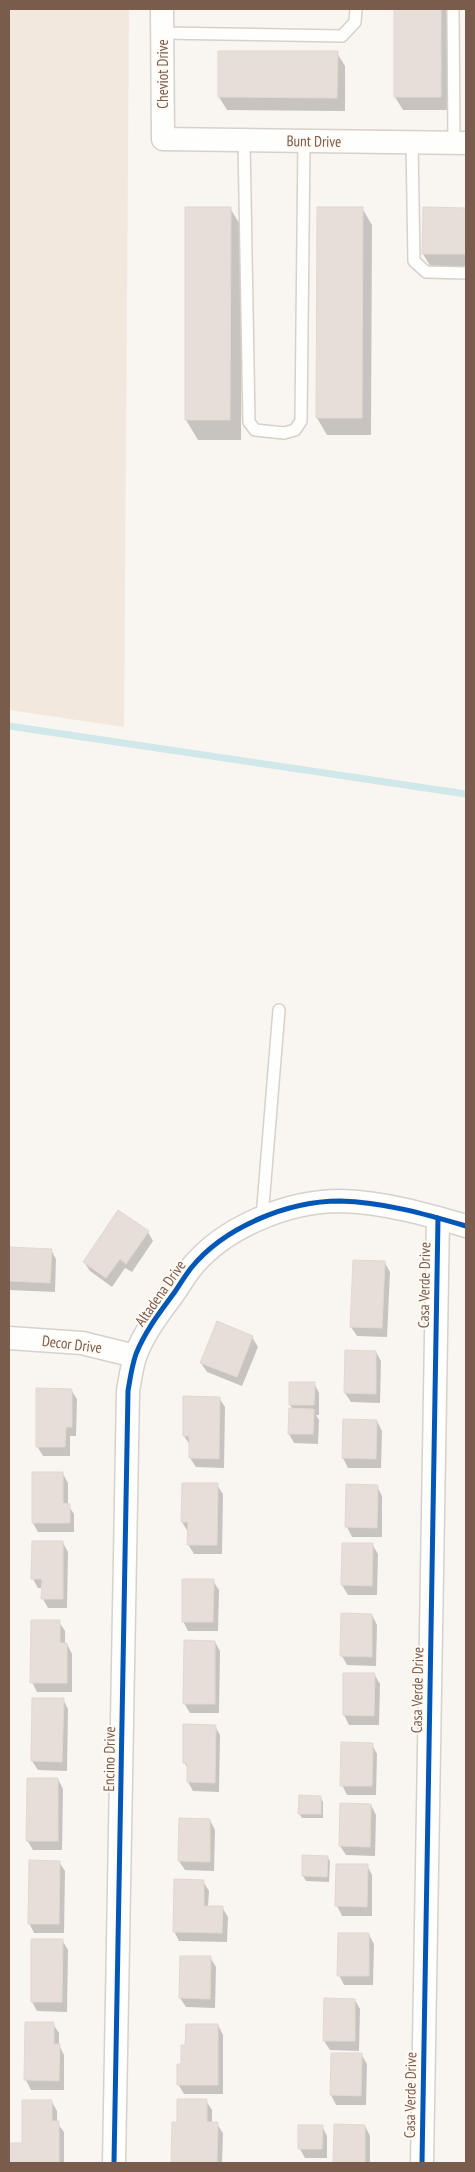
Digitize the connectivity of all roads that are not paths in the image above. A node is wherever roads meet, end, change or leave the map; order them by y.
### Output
1 (162, 9) edge
2 (356, 9) edge
3 (453, 9) edge
4 (162, 33) junction
5 (163, 138) joint
6 (244, 140) junction
7 (304, 141) junction
8 (412, 142) junction
9 (460, 143) edge
10 (466, 273) edge
11 (279, 1010) dead end
12 (262, 1218) junction
13 (438, 1218) junction
14 (466, 1226) edge
15 (9, 1338) edge
16 (135, 1356) junction
17 (114, 2163) edge
18 (422, 2163) edge

1 - 4 street, Cheviot Drive
2 - 4 lane
3 - 9 lane
4 - 5 street, Cheviot Drive
5 - 6 street, Bunt Drive
6 - 7 street, Bunt Drive
6 - 7 lane
7 - 8 street, Bunt Drive
8 - 9 street, Bunt Drive
8 - 10 lane
11 - 12 lane
12 - 13 street, Altadena Drive
12 - 16 street, Altadena Drive
13 - 14 street, Altadena Drive
13 - 18 street, Casa Verde Drive
15 - 16 street, Decor Drive
16 - 17 street, Encino Drive

